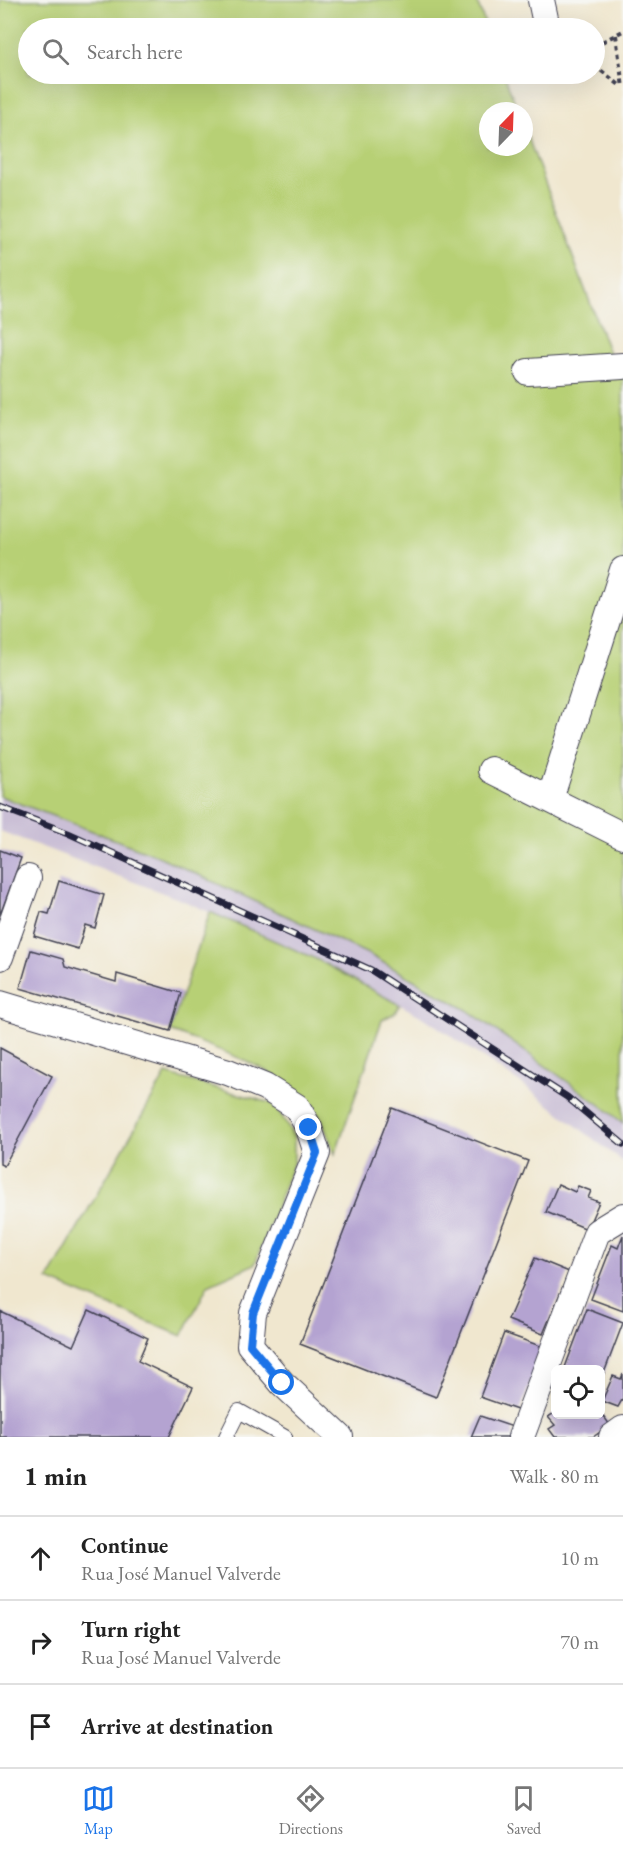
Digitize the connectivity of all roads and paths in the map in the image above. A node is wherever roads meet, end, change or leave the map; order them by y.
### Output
1 (623, 32) edge
2 (616, 35) junction
3 (605, 40) edge
4 (605, 74) edge
5 (623, 89) edge
6 (623, 366) edge
7 (528, 372) dead end
8 (623, 570) edge
9 (491, 770) dead end
10 (550, 799) junction
11 (623, 836) edge
12 (28, 878) dead end
13 (0, 957) edge
14 (0, 1004) edge
15 (623, 1216) edge
16 (623, 1429) edge
17 (226, 1437) edge
18 (285, 1437) edge
19 (340, 1437) edge
20 (521, 1437) edge
21 (612, 1437) edge

1 - 2 path
2 - 3 path
2 - 5 path
4 - 5 path
6 - 7 street
8 - 10 street
9 - 10 street
10 - 11 street
12 - 13 street
14 - 19 street
15 - 20 street
16 - 21 street
17 - 18 lane

